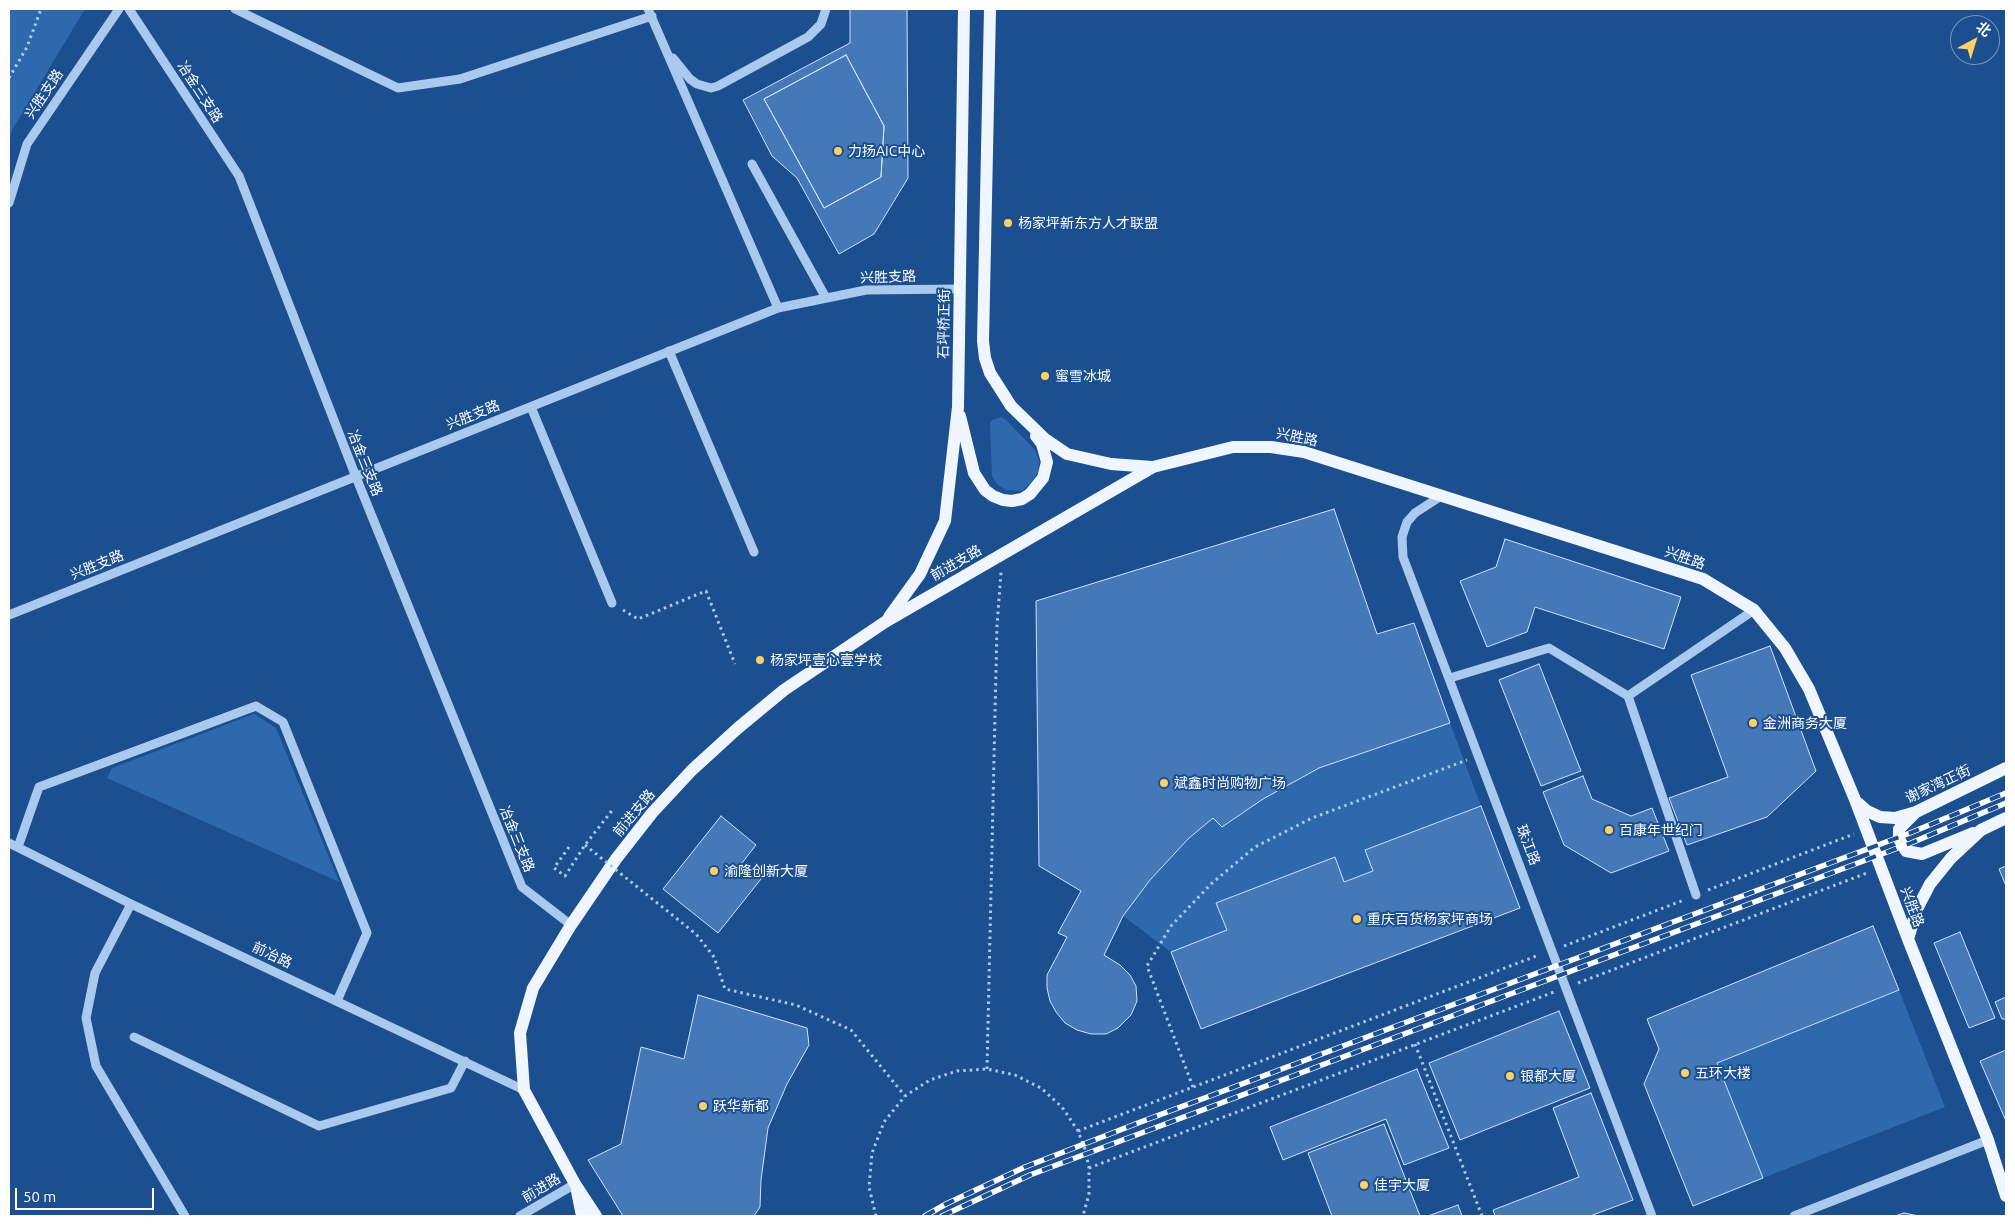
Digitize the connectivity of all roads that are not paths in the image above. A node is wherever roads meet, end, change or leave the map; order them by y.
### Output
1 (119, 9) edge
2 (129, 9) edge
3 (235, 9) edge
4 (826, 9) edge
5 (964, 9) edge
6 (990, 9) edge
7 (650, 12) edge
8 (666, 49) junction
9 (752, 164) dead end
10 (9, 203) edge
11 (959, 289) junction
12 (826, 298) junction
13 (778, 308) junction
14 (669, 351) junction
15 (531, 406) junction
16 (958, 407) junction
17 (1026, 422) junction
18 (1153, 467) junction
19 (356, 477) junction
20 (1441, 496) junction
21 (754, 552) dead end
22 (1002, 554) joint
23 (612, 603) road end
24 (1754, 610) junction
25 (9, 615) edge
26 (885, 622) junction
27 (1450, 678) junction
28 (1628, 696) junction
29 (2006, 768) edge
30 (1856, 802) junction
31 (1916, 812) junction
32 (2006, 818) edge
33 (1981, 830) junction
34 (9, 843) edge
35 (18, 848) junction
36 (1696, 895) road end
37 (131, 904) junction
38 (571, 924) junction
39 (1908, 939) junction
40 (337, 1001) junction
41 (134, 1038) dead end
42 (465, 1060) junction
43 (524, 1090) junction
44 (1988, 1140) junction
45 (575, 1184) junction
46 (2006, 1196) edge
47 (185, 1216) edge
48 (520, 1216) edge
49 (582, 1216) edge
50 (596, 1216) edge
51 (1652, 1216) edge
52 (1794, 1216) edge

1 - 10 street, 兴胜支路
2 - 19 street, 冶金三支路
3 - 7 street
4 - 8 street
5 - 11 main road, 石坪桥正街
6 - 17 main road
7 - 8 street
8 - 13 street
9 - 12 street
11 - 12 street, 兴胜支路
11 - 16 main road, 石坪桥正街
12 - 13 street, 兴胜支路
13 - 14 street, 兴胜支路
14 - 15 street, 兴胜支路
14 - 21 street
15 - 19 street, 兴胜支路
15 - 23 street
16 - 17 main road
16 - 26 main road, 石坪桥正街
17 - 18 main road
18 - 20 main road, 兴胜路
18 - 22 main road, 兴胜路
19 - 25 street, 兴胜支路
19 - 38 street, 冶金三支路
20 - 24 main road, 兴胜路
20 - 27 street, 珠江路
22 - 26 main road, 前进支路
24 - 28 street
24 - 30 main road, 兴胜路
26 - 38 main road, 前进支路
27 - 28 street
27 - 51 street, 珠江路
28 - 36 street
29 - 31 main road, 谢家湾正街
30 - 31 main road, 谢家湾正街
30 - 39 main road, 兴胜路
31 - 33 main road
32 - 33 main road
33 - 39 main road
34 - 35 street, 前冶路
35 - 37 street, 前冶路
35 - 40 street
37 - 40 street, 前冶路
37 - 47 street
38 - 43 main road, 前进支路
39 - 44 main road, 兴胜路
40 - 42 street, 前冶路
41 - 42 street
42 - 43 street, 前冶路
43 - 45 main road, 前进支路
44 - 46 main road, 兴胜路
44 - 52 street
45 - 48 street, 前进路
45 - 49 main road
45 - 50 main road, 前进支路

